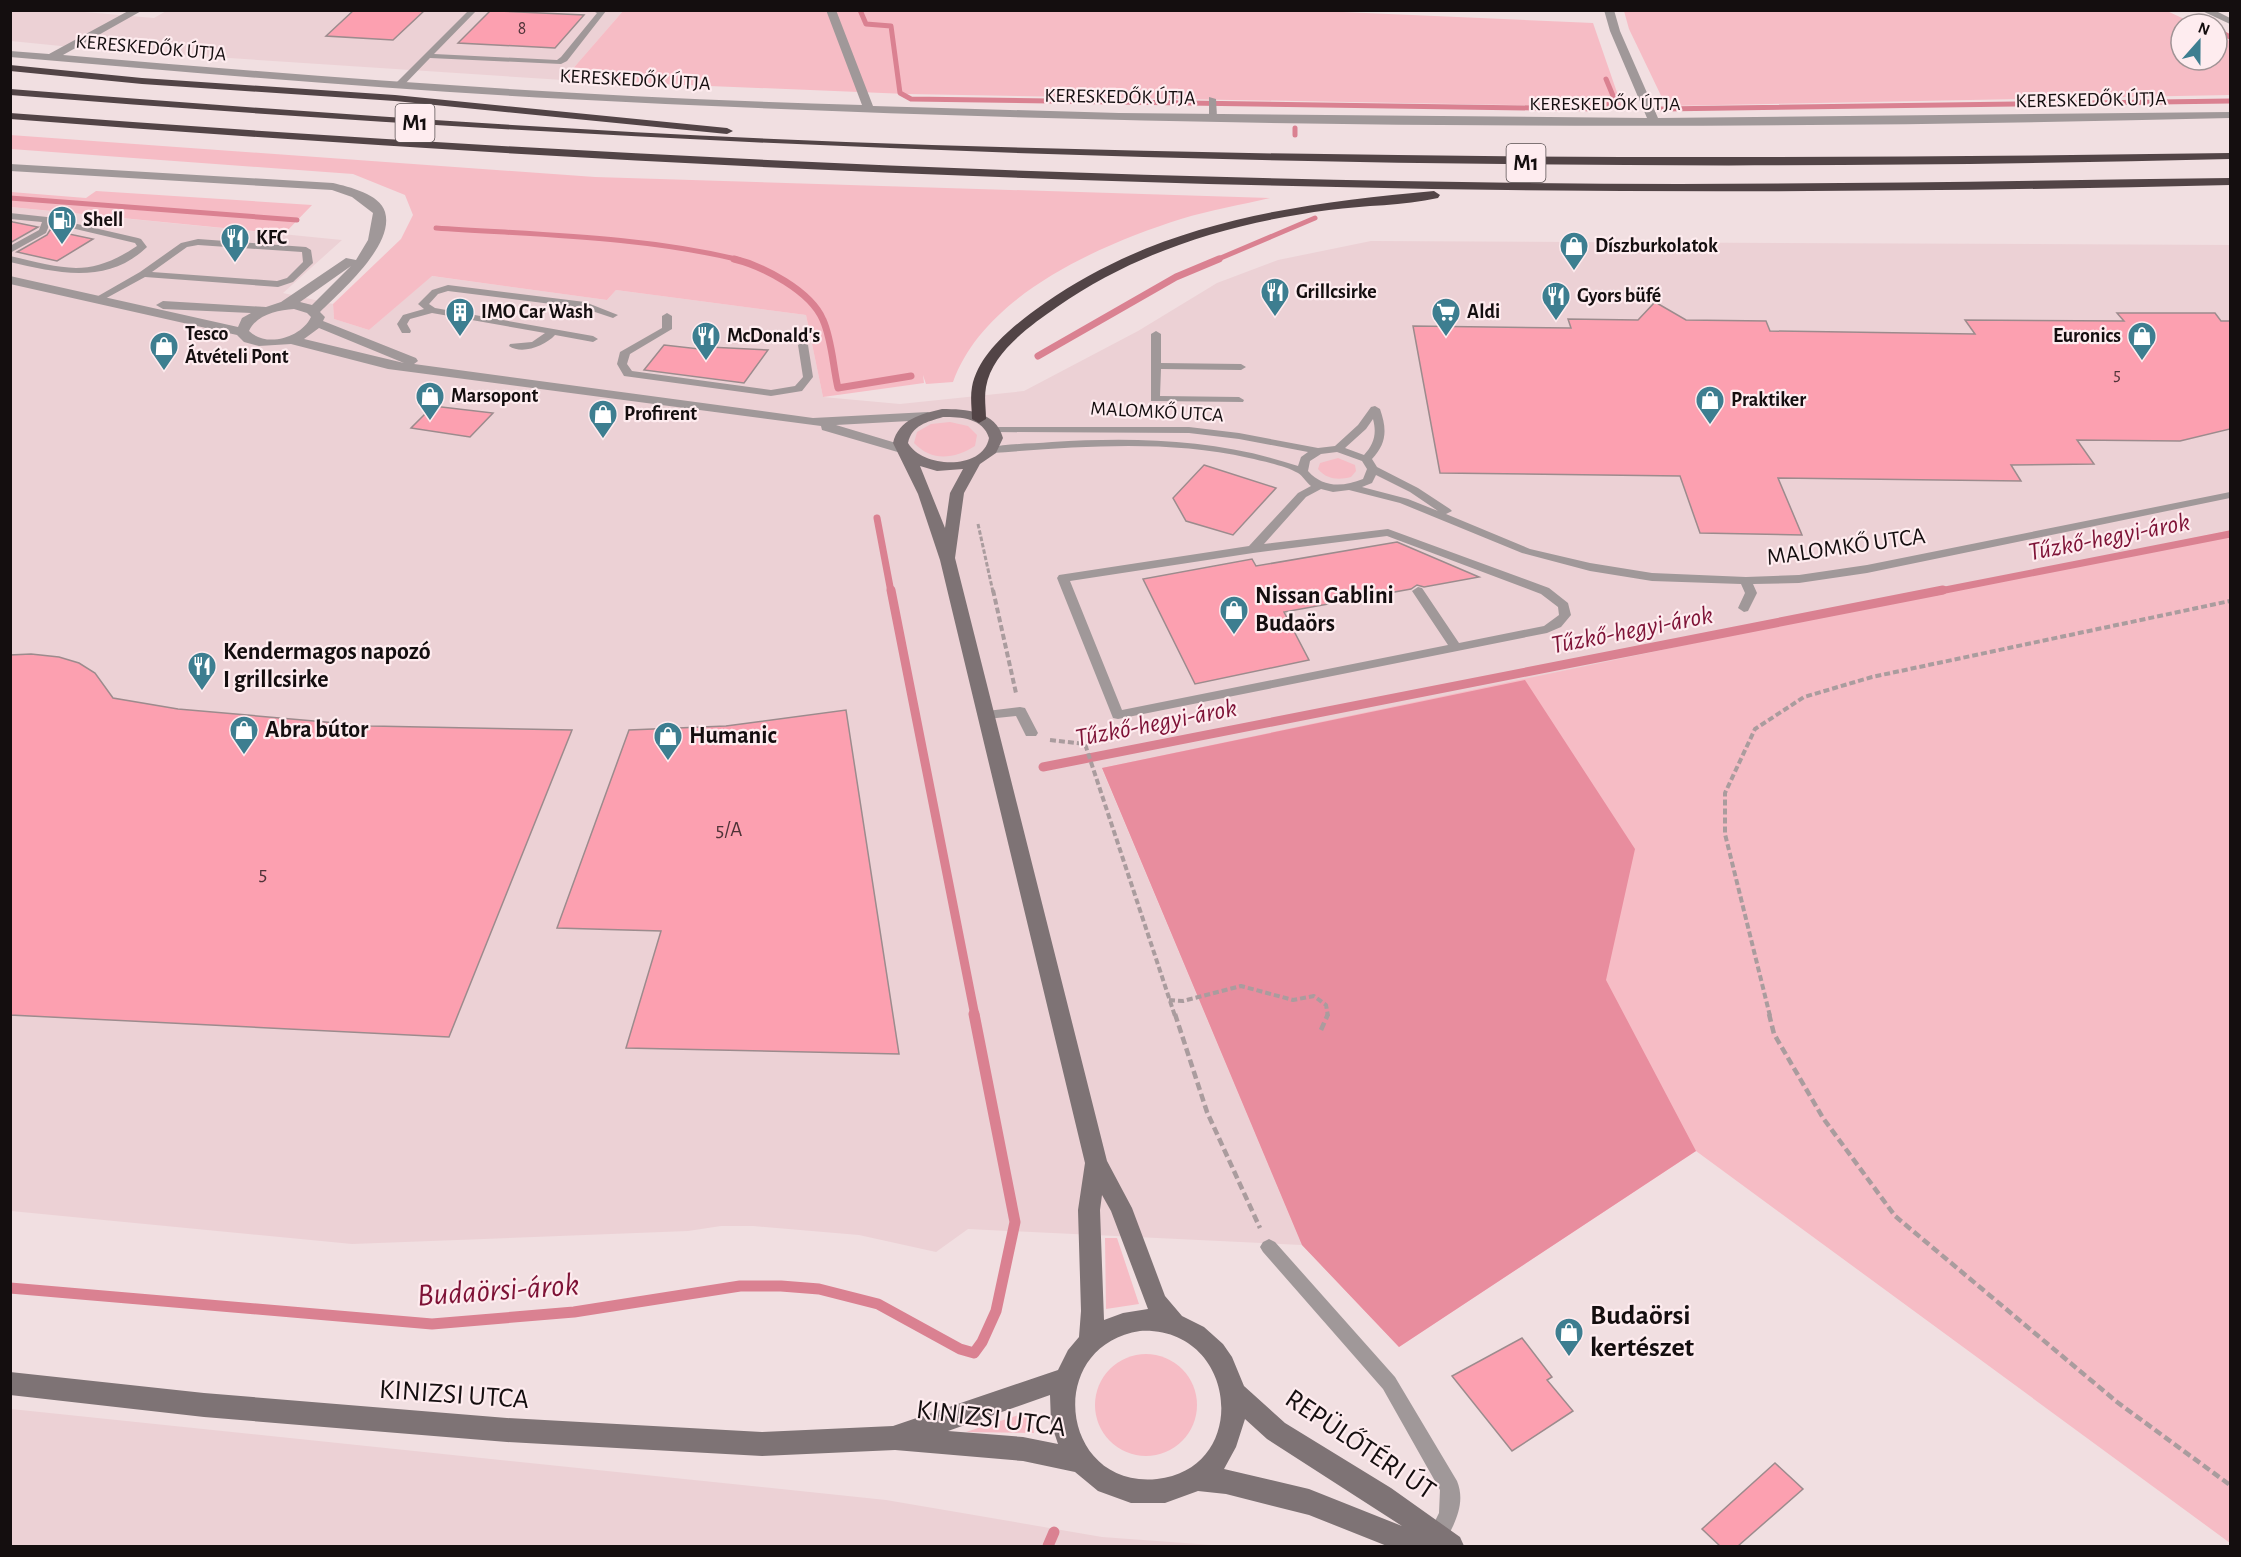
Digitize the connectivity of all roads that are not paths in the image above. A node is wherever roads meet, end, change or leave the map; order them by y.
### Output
1 (138, 10) edge
2 (474, 10) edge
3 (594, 10) edge
4 (831, 10) edge
5 (1609, 10) edge
6 (2205, 10) edge
7 (602, 11) edge
8 (2230, 21) edge
9 (10, 54) edge
10 (428, 56) junction
11 (50, 58) junction
12 (10, 68) edge
13 (399, 85) junction
14 (10, 92) edge
15 (1212, 99) dead end
16 (869, 108) junction
17 (1213, 113) junction
18 (2230, 115) edge
19 (10, 116) edge
20 (1654, 122) junction
21 (821, 145) junction
22 (2230, 156) edge
23 (10, 167) edge
24 (2230, 182) edge
25 (1531, 187) junction
26 (10, 216) edge
27 (47, 220) junction
28 (373, 244) junction
29 (10, 250) edge
30 (10, 259) edge
31 (143, 274) junction
32 (10, 280) edge
33 (104, 300) junction
34 (285, 306) junction
35 (266, 310) junction
36 (432, 310) junction
37 (613, 315) dead end
38 (667, 316) dead end
39 (315, 317) junction
40 (406, 331) dead end
41 (553, 331) junction
42 (242, 332) junction
43 (1156, 334) dead end
44 (593, 339) dead end
45 (291, 340) junction
46 (803, 345) dead end
47 (514, 346) dead end
48 (1155, 366) junction
49 (1241, 367) dead end
50 (440, 373) junction
51 (1239, 400) dead end
52 (928, 416) junction
53 (980, 419) junction
54 (813, 422) junction
55 (993, 429) junction
56 (1338, 449) junction
57 (992, 450) junction
58 (1318, 451) junction
59 (905, 453) junction
60 (1366, 459) junction
61 (974, 462) junction
62 (1372, 469) junction
63 (1305, 475) junction
64 (1319, 486) junction
65 (1353, 488) junction
66 (1302, 495) junction
67 (2230, 495) edge
68 (1470, 527) junction
69 (1253, 549) junction
70 (948, 560) junction
71 (1746, 581) junction
72 (1418, 591) dead end
73 (1744, 608) dead end
74 (1456, 647) junction
75 (987, 715) junction
76 (1031, 734) road end
77 (1096, 1163) junction
78 (1269, 1247) road end
79 (1176, 1327) junction
80 (1091, 1341) junction
81 (1064, 1379) junction
82 (10, 1383) edge
83 (1235, 1394) junction
84 (895, 1437) junction
85 (1080, 1461) junction
86 (1196, 1478) junction
87 (1435, 1543) edge

1 - 11 street
2 - 10 lane
3 - 7 lane
4 - 16 street
5 - 20 street
6 - 8 street
7 - 10 lane
9 - 11 street, KERESKEDŐK ÚTJA
10 - 13 lane
11 - 13 street, KERESKEDŐK ÚTJA
12 - 21 highway
13 - 16 street, KERESKEDŐK ÚTJA
14 - 21 highway, M1
15 - 17 lane
16 - 17 street, KERESKEDŐK ÚTJA
17 - 20 street, KERESKEDŐK ÚTJA
18 - 20 street, KERESKEDŐK ÚTJA
19 - 25 highway, M1
21 - 22 highway, M1
23 - 28 street
24 - 25 highway, M1
25 - 53 highway
26 - 27 lane
27 - 29 lane
27 - 30 lane
28 - 34 street
28 - 39 street
31 - 31 lane
31 - 33 lane
32 - 33 street
33 - 35 street
33 - 42 street
34 - 35 street
34 - 39 street
35 - 42 street
36 - 37 lane
36 - 40 lane
36 - 41 lane
38 - 46 lane
39 - 45 street
39 - 50 street
41 - 44 lane
41 - 47 lane
42 - 45 street
43 - 48 lane
45 - 50 street
48 - 49 lane
48 - 51 lane
50 - 54 street
52 - 53 street
52 - 54 street
52 - 59 street
53 - 55 street
54 - 59 street
55 - 57 street
55 - 58 lane, MALOMKŐ UTCA
56 - 58 lane
56 - 60 lane
56 - 60 lane
57 - 61 street
57 - 63 lane, MALOMKŐ UTCA
58 - 63 lane
59 - 61 street
59 - 70 street
60 - 62 lane
61 - 70 street
62 - 65 lane
62 - 68 lane, MALOMKŐ UTCA
63 - 64 lane
63 - 66 lane
64 - 65 lane
64 - 66 lane
65 - 68 lane, MALOMKŐ UTCA
66 - 69 lane
67 - 71 lane, MALOMKŐ UTCA
68 - 71 lane, MALOMKŐ UTCA
69 - 74 lane
69 - 74 lane
70 - 75 street
71 - 73 lane
72 - 74 lane
75 - 76 lane
75 - 77 street
77 - 79 street
77 - 80 street
78 - 87 lane
79 - 80 street
79 - 83 street
80 - 81 street
81 - 84 street, KINIZSI UTCA
81 - 85 street
82 - 84 street, KINIZSI UTCA
83 - 86 street
83 - 87 street, REPÜLŐTÉRI ÚT
84 - 85 street, KINIZSI UTCA
85 - 86 street
86 - 87 street

